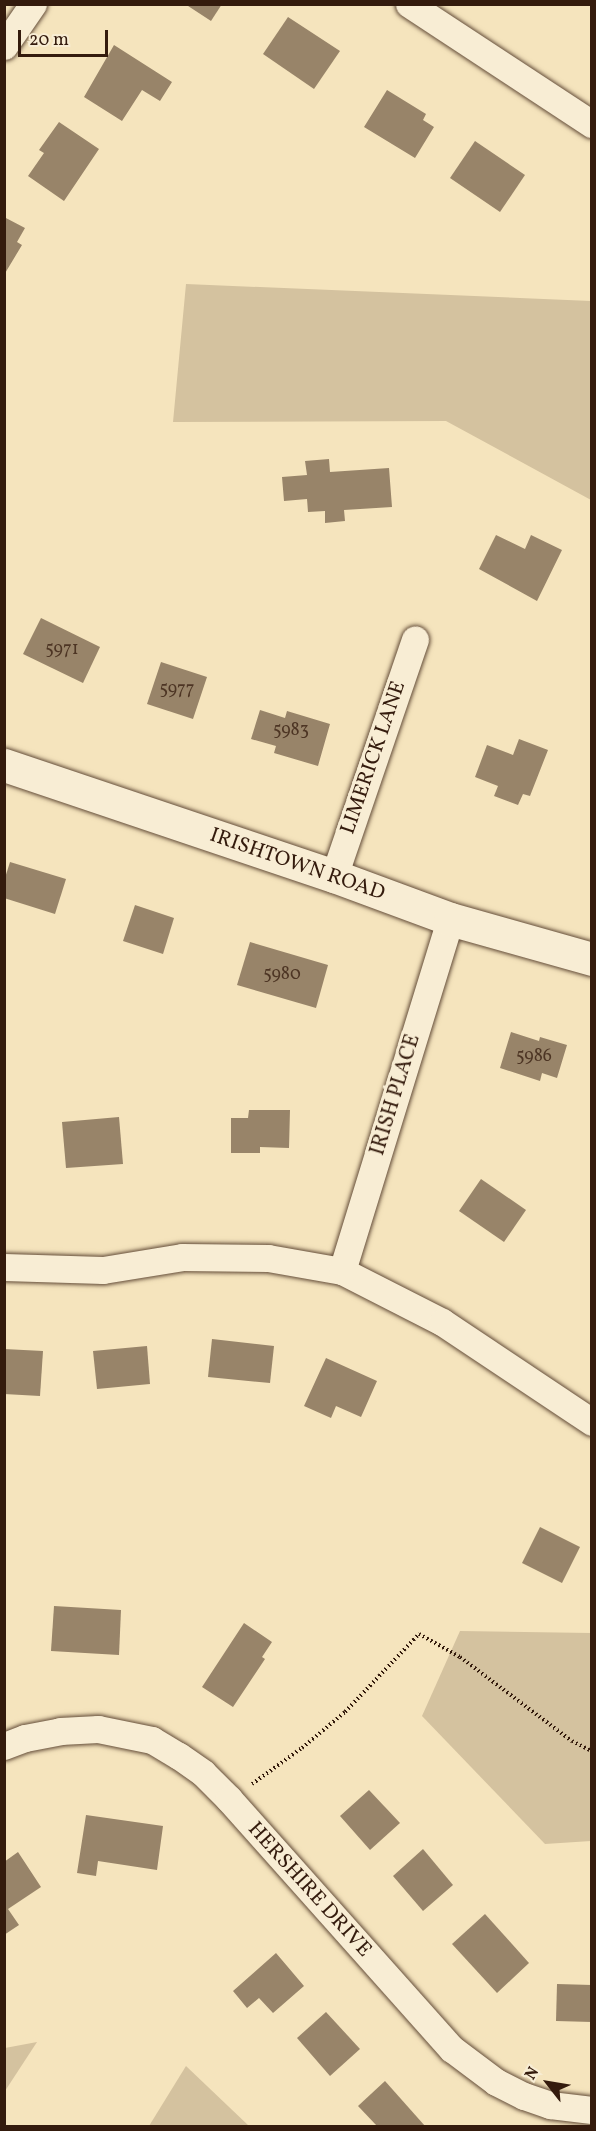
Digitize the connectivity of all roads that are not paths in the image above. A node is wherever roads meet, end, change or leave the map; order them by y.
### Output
1 (33, 4) edge
2 (409, 4) edge
3 (4, 46) edge
4 (591, 124) edge
5 (415, 640) dead end
6 (4, 765) edge
7 (334, 876) junction
8 (450, 919) junction
9 (591, 959) edge
10 (4, 1266) edge
11 (342, 1271) junction
12 (591, 1422) edge
13 (4, 1746) edge
14 (591, 2110) edge

1 - 3 street
2 - 4 street
5 - 7 street, LIMERICK LANE
6 - 7 street, IRISHTOWN ROAD
7 - 8 street, IRISHTOWN ROAD
8 - 9 street, IRISHTOWN ROAD
8 - 11 street, IRISH PLACE
10 - 11 street
11 - 12 street
13 - 14 street, HERSHIRE DRIVE

